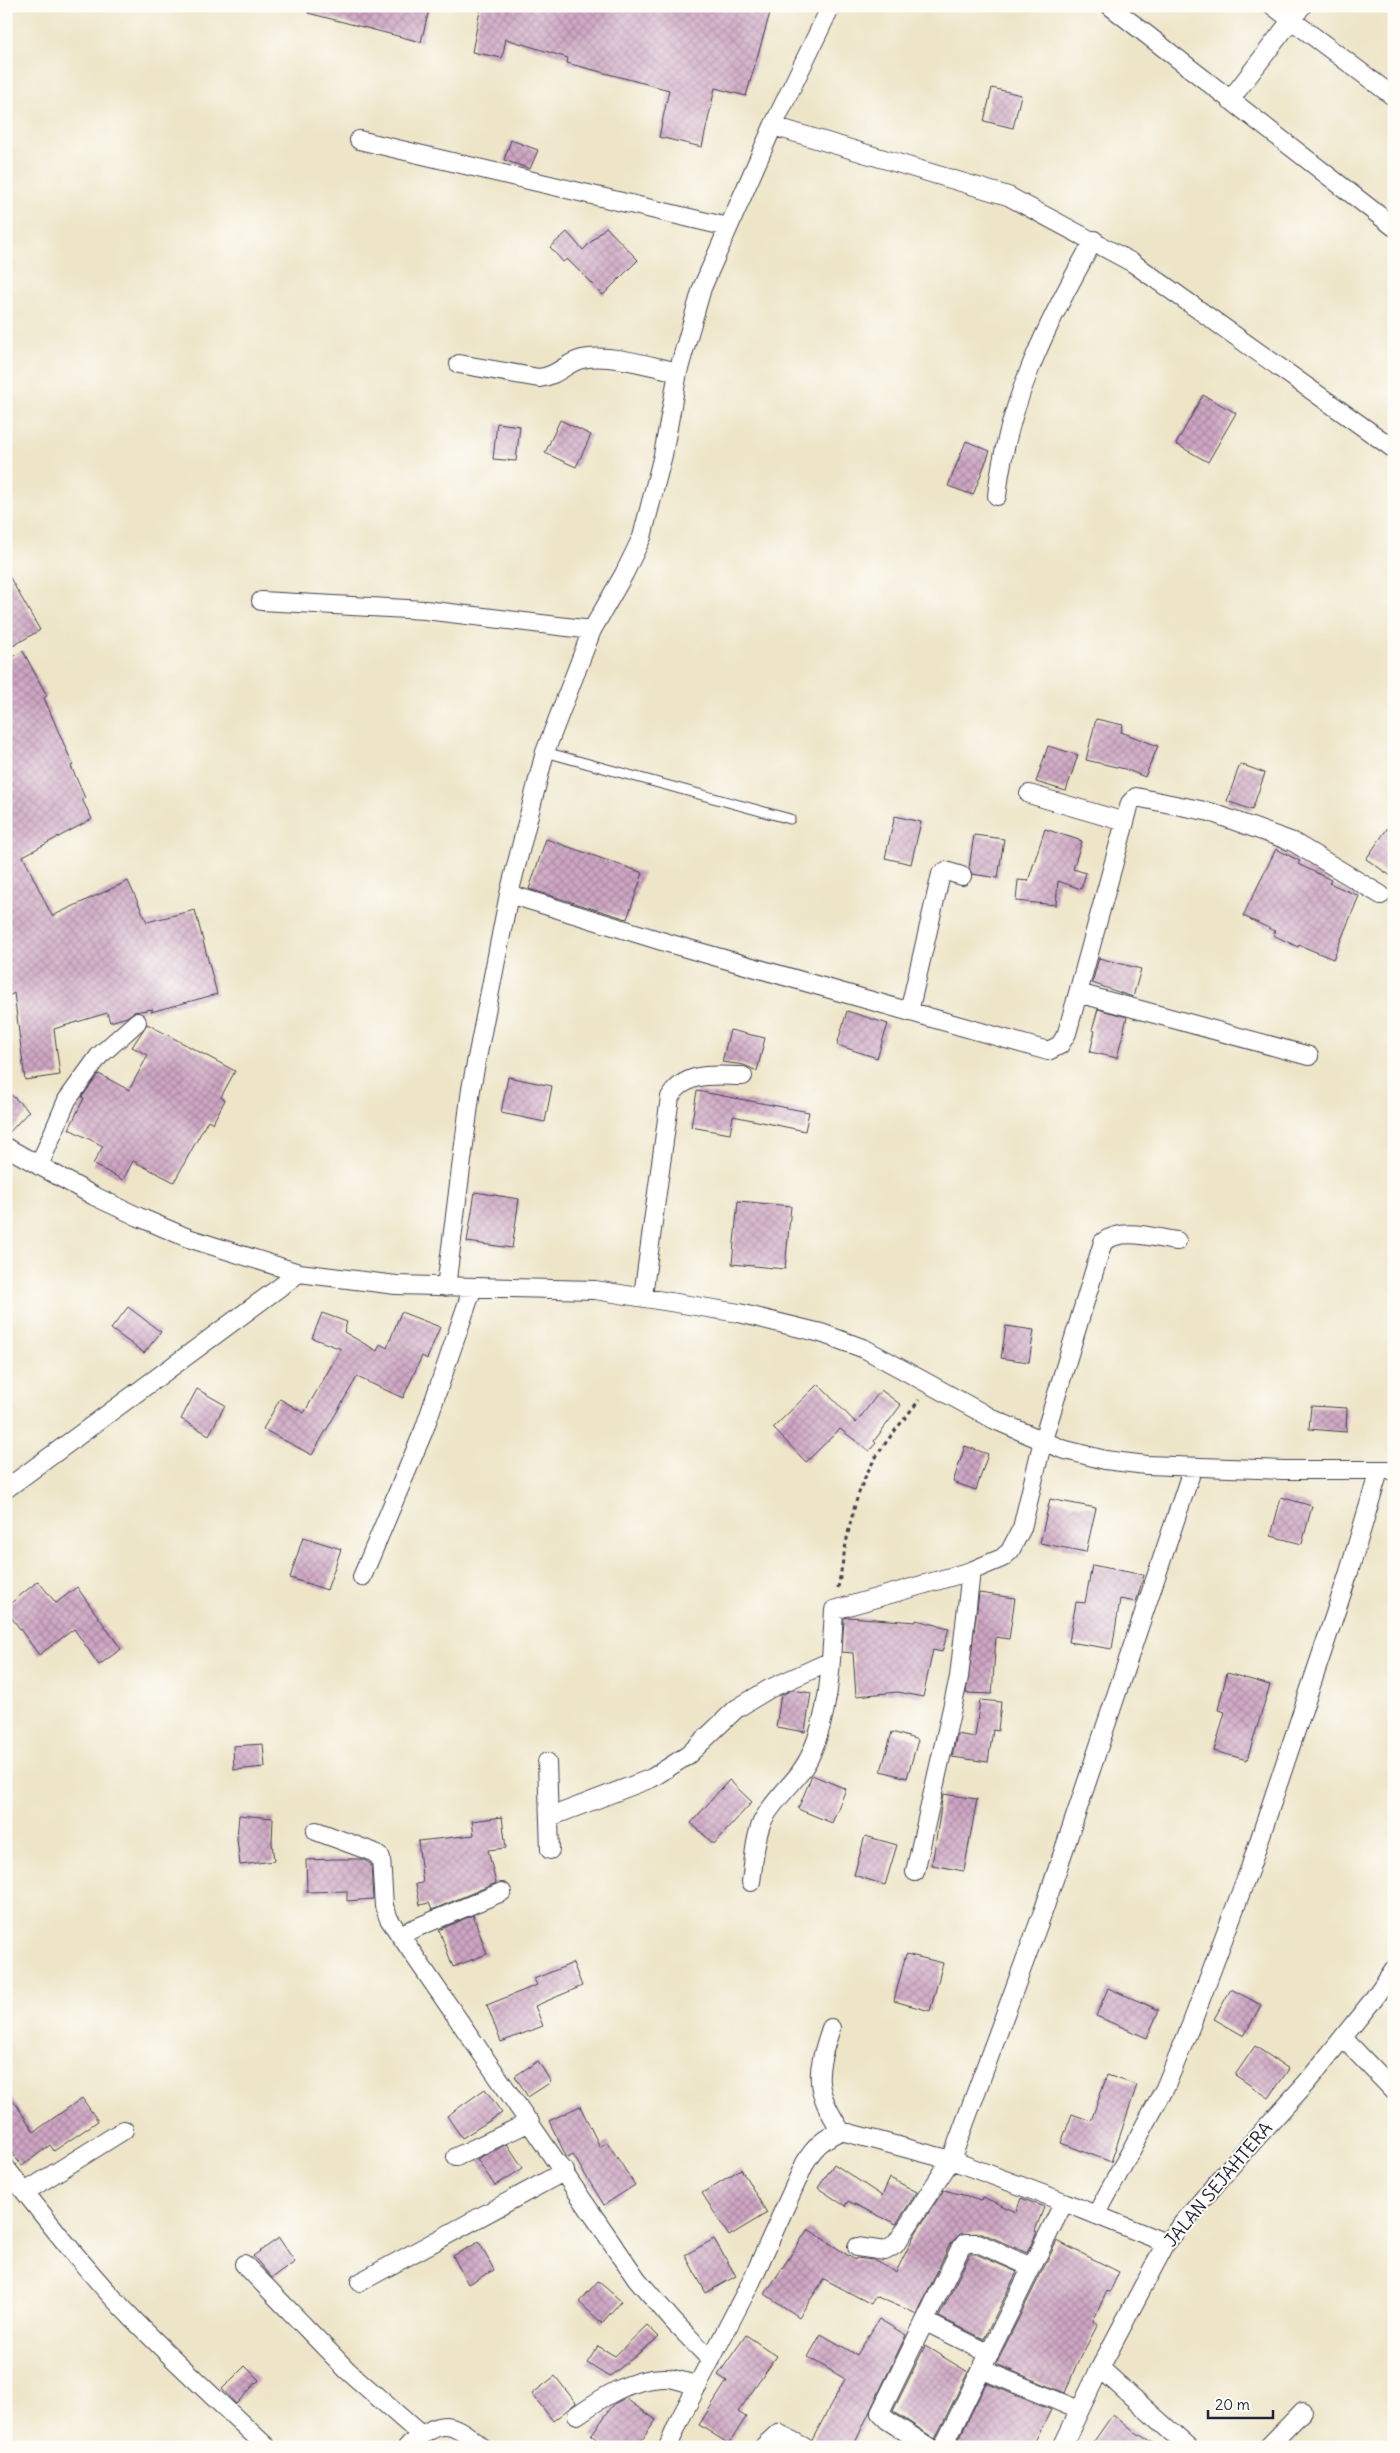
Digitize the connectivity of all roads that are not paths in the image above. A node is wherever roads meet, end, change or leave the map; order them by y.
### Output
1 (831, 6) edge
2 (1110, 6) edge
3 (1273, 6) edge
4 (1297, 13) edge
5 (1394, 97) edge
6 (1230, 100) junction
7 (773, 126) junction
8 (359, 140) dead end
9 (728, 227) junction
10 (1394, 228) edge
11 (1094, 240) junction
12 (459, 364) dead end
13 (678, 372) junction
14 (1394, 449) edge
15 (997, 496) dead end
16 (261, 601) dead end
17 (592, 630) junction
18 (545, 752) junction
19 (1029, 794) dead end
20 (790, 819) dead end
21 (1125, 822) junction
22 (962, 876) dead end
23 (508, 894) junction
24 (1381, 895) dead end
25 (1078, 993) junction
26 (910, 1012) junction
27 (137, 1022) dead end
28 (1310, 1056) dead end
29 (743, 1076) dead end
30 (6, 1147) edge
31 (39, 1166) junction
32 (1177, 1241) dead end
33 (299, 1273) junction
34 (473, 1286) junction
35 (446, 1287) junction
36 (643, 1296) junction
37 (1043, 1440) junction
38 (1193, 1467) junction
39 (1386, 1471) edge
40 (6, 1489) edge
41 (971, 1571) junction
42 (362, 1577) dead end
43 (831, 1661) junction
44 (548, 1762) dead end
45 (550, 1817) junction
46 (316, 1831) dead end
47 (550, 1850) dead end
48 (915, 1872) dead end
49 (752, 1882) dead end
50 (502, 1892) dead end
51 (401, 1934) junction
52 (1394, 1970) edge
53 (831, 2028) dead end
54 (1343, 2038) junction
55 (1394, 2091) edge
56 (530, 2122) junction
57 (124, 2130) dead end
58 (841, 2132) junction
59 (456, 2157) dead end
60 (951, 2160) junction
61 (6, 2168) edge
62 (565, 2171) junction
63 (16, 2189) edge
64 (1064, 2202) junction
65 (1096, 2215) junction
66 (1166, 2244) junction
67 (857, 2247) dead end
68 (244, 2264) dead end
69 (1031, 2267) junction
70 (360, 2282) dead end
71 (926, 2322) junction
72 (711, 2360) junction
73 (986, 2362) junction
74 (1100, 2368) junction
75 (698, 2386) junction
76 (1080, 2410) junction
77 (1303, 2411) dead end
78 (577, 2415) dead end
79 (421, 2435) junction
80 (764, 2446) edge
81 (268, 2447) edge
82 (407, 2447) edge
83 (482, 2447) edge
84 (668, 2447) edge
85 (804, 2447) edge
86 (929, 2447) edge
87 (943, 2447) edge
88 (1062, 2447) edge
89 (1188, 2447) edge
90 (1268, 2447) edge

1 - 7 street
2 - 6 street
3 - 4 street
4 - 5 street
4 - 6 street
6 - 10 street
7 - 9 street
7 - 11 street
8 - 9 street
9 - 13 street
11 - 14 street
11 - 15 street
12 - 13 street
13 - 17 street
16 - 17 street
17 - 18 street
18 - 20 lane
18 - 23 street
19 - 21 street
21 - 24 street
21 - 25 street
22 - 26 street
23 - 26 street
23 - 35 street
25 - 26 street
25 - 28 street
27 - 31 street
29 - 36 street
30 - 31 street
31 - 33 street
32 - 37 street
33 - 35 street
33 - 40 street
34 - 35 street
34 - 36 street
34 - 42 street
36 - 37 street
37 - 38 street
37 - 41 street
38 - 39 street
38 - 60 street
39 - 65 street
41 - 43 street
41 - 48 street
43 - 45 street
43 - 49 street
44 - 45 street
45 - 47 street
46 - 51 street
50 - 51 street
51 - 56 street
52 - 54 street, JALAN SEJAHTERA
53 - 58 street
54 - 55 street
54 - 66 street, JALAN SEJAHTERA
56 - 59 street
56 - 62 street
57 - 63 street
58 - 60 street
58 - 72 street
60 - 64 street
60 - 67 street
61 - 63 street
62 - 70 street
62 - 72 street
63 - 81 street
64 - 65 street
64 - 69 street
65 - 66 street
66 - 74 street, JALAN SEJAHTERA
68 - 79 street
69 - 71 street
69 - 73 street
71 - 73 street
71 - 86 street
72 - 75 street
73 - 76 street
73 - 87 street
74 - 76 street, JALAN SEJAHTERA
74 - 89 street
75 - 78 street
75 - 84 street
76 - 88 street, JALAN SEJAHTERA
77 - 90 street
79 - 82 street
79 - 83 street
80 - 85 street

